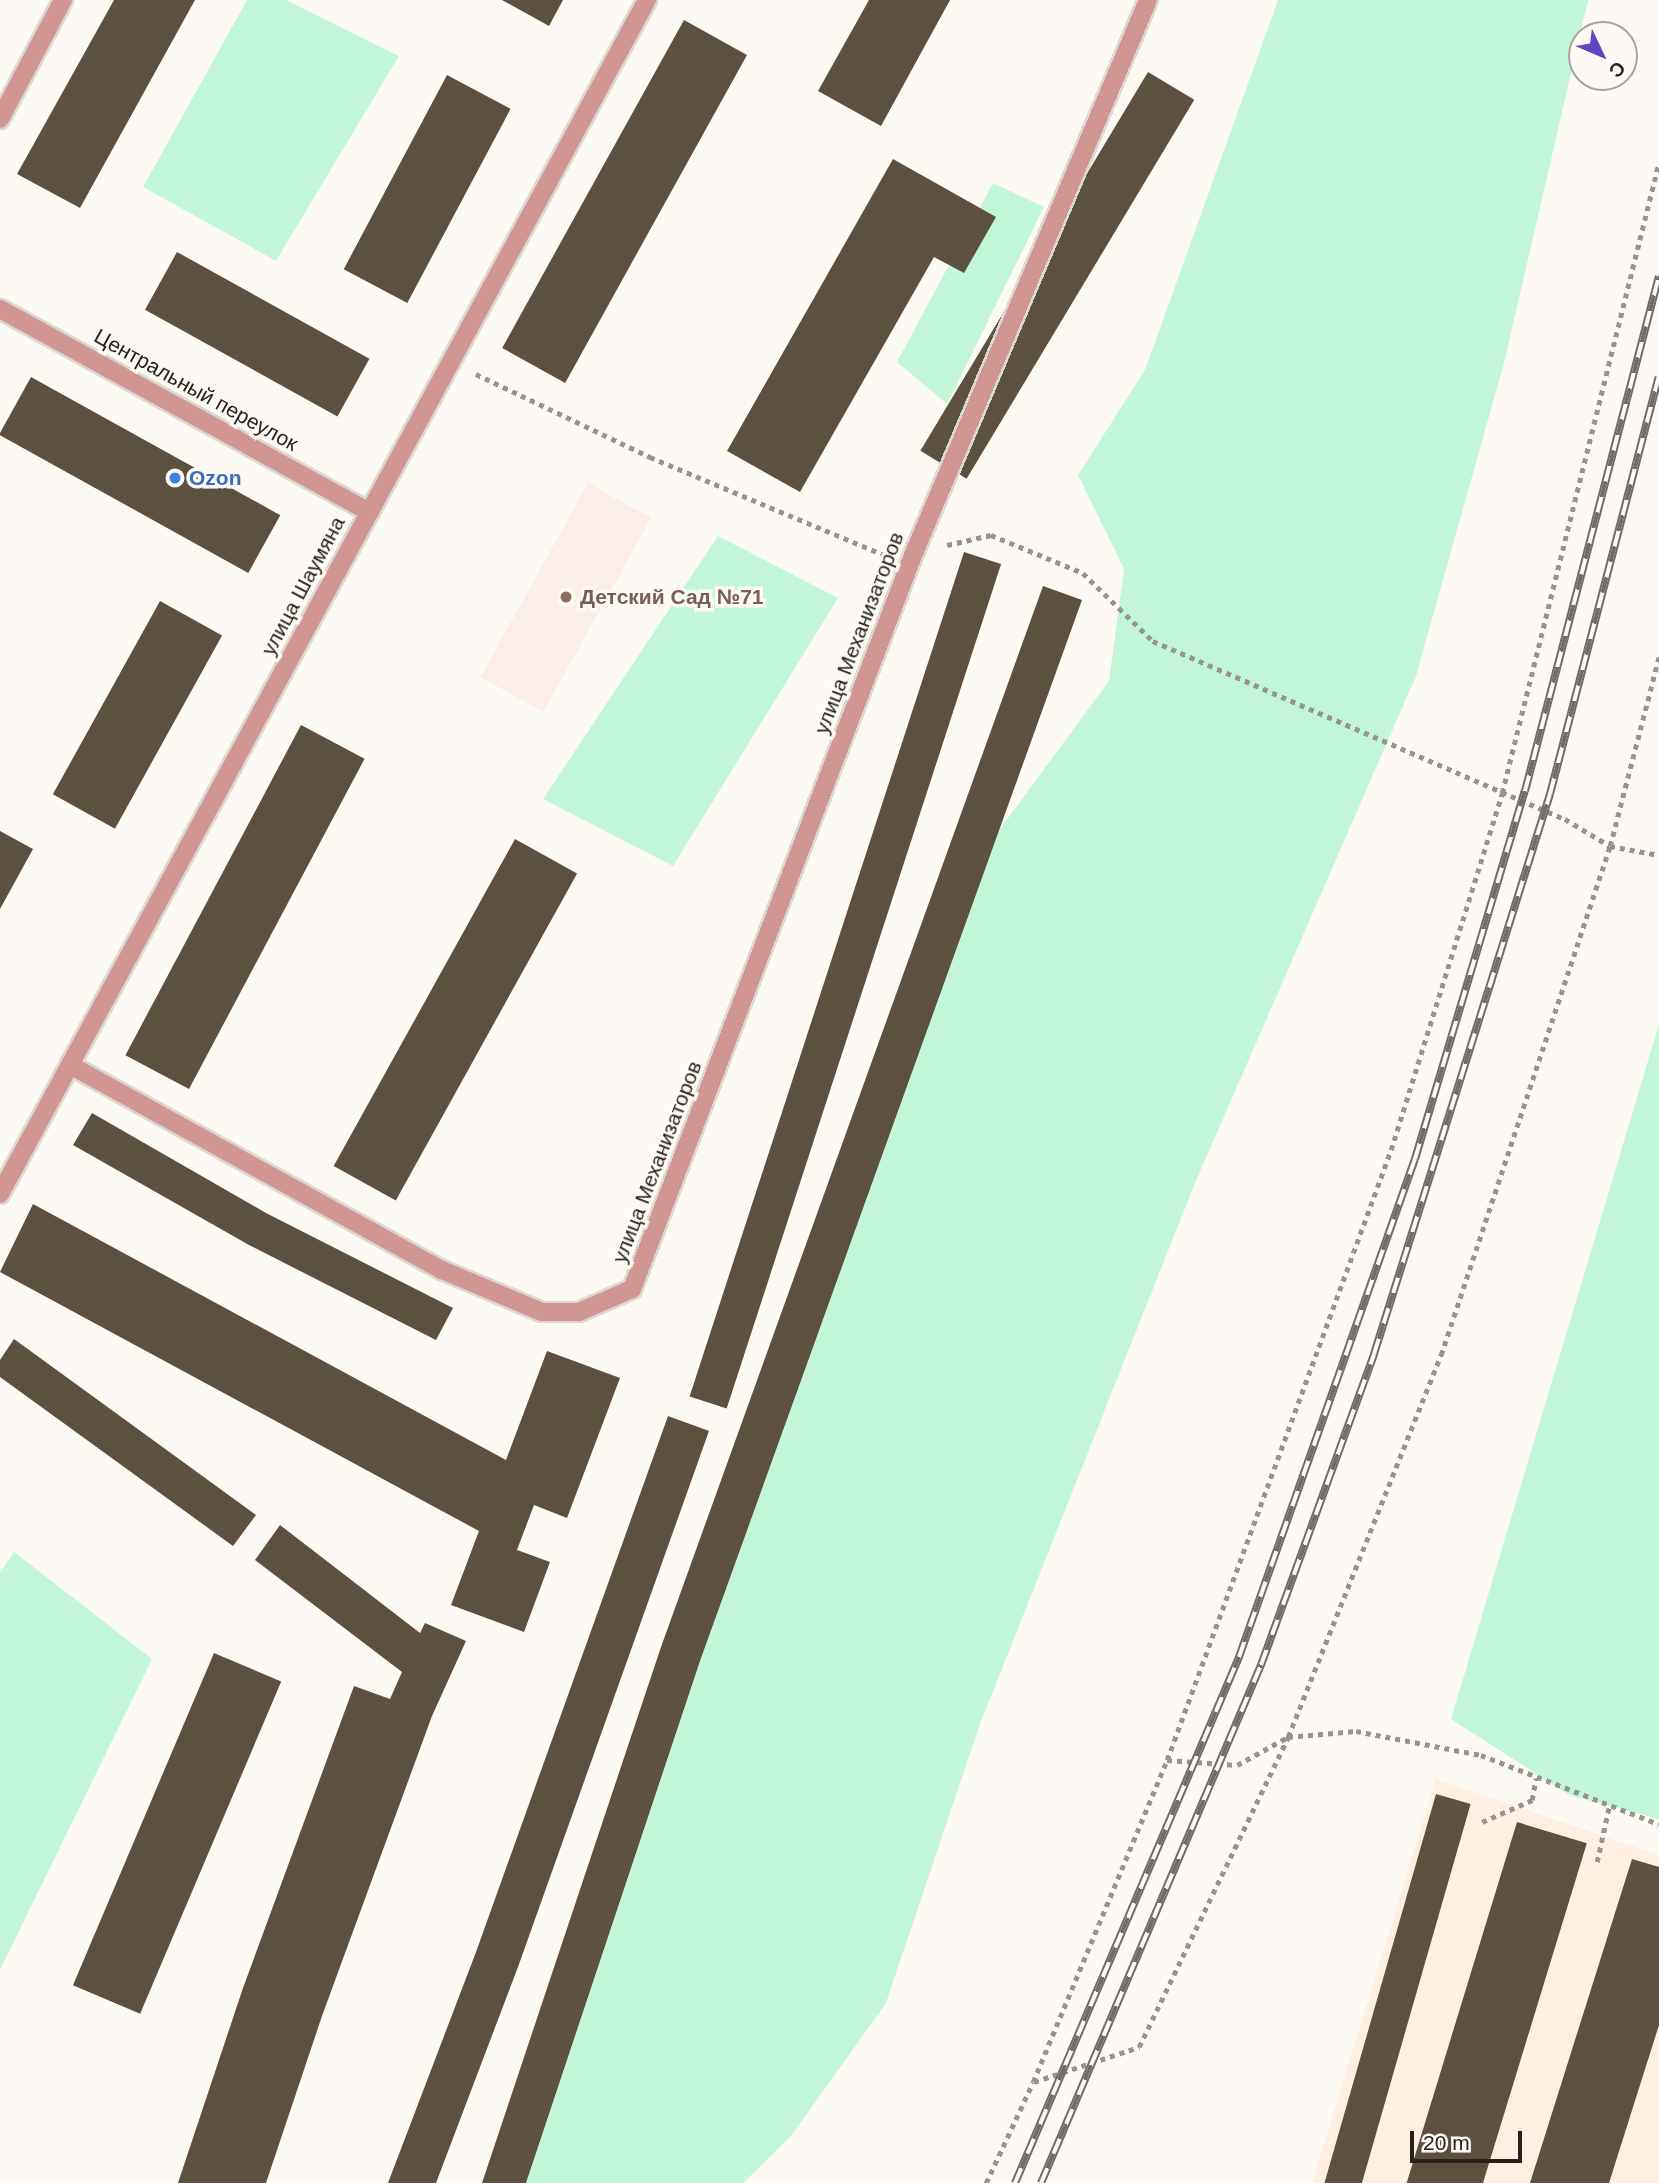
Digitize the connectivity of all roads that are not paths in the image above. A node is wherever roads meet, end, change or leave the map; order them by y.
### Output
1 (64, 0) edge
2 (647, 0) edge
3 (1148, 0) edge
4 (0, 119) edge
5 (0, 309) edge
6 (370, 512) junction
7 (70, 1065) junction
8 (0, 1194) edge

1 - 4 street
2 - 6 street, улица Шаумяна
3 - 7 street, улица Механизаторов
5 - 6 street, Центральный переулок
6 - 7 street, улица Шаумяна
7 - 8 street, улица Шаумяна

